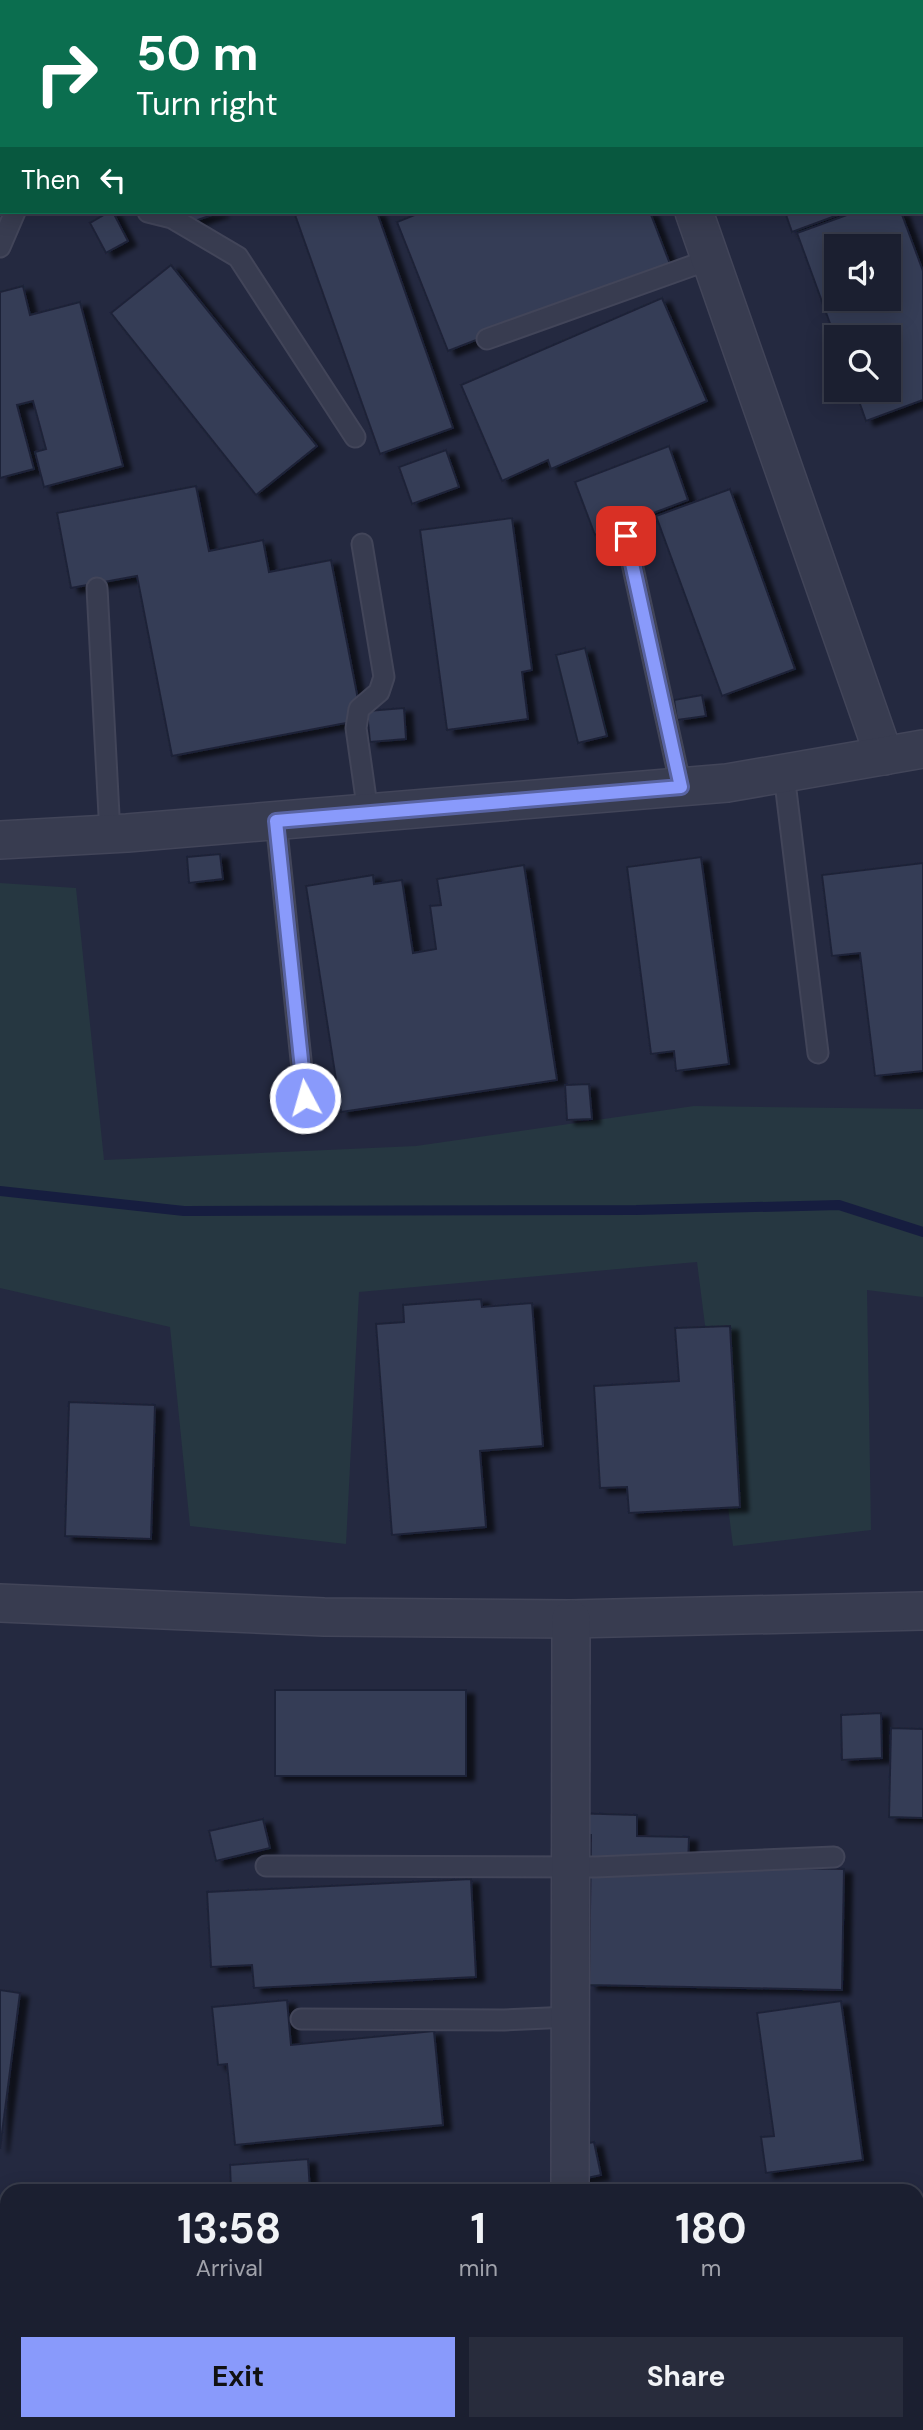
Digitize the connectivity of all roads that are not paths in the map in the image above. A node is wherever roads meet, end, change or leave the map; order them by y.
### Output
1 (14, 214) edge
2 (156, 214) edge
3 (695, 214) edge
4 (0, 247) edge
5 (711, 260) junction
6 (486, 339) dead end
7 (355, 437) dead end
8 (626, 536) dead end
9 (362, 544) dead end
10 (97, 588) dead end
11 (923, 750) edge
12 (884, 756) junction
13 (784, 774) junction
14 (681, 787) junction
15 (368, 813) junction
16 (276, 821) junction
17 (110, 834) junction
18 (0, 840) edge
19 (818, 1053) dead end
20 (305, 1098) dead end
21 (0, 1603) edge
22 (923, 1611) edge
23 (571, 1619) junction
24 (834, 1857) dead end
25 (266, 1866) dead end
26 (570, 1867) junction
27 (570, 2017) junction
28 (301, 2019) dead end
29 (570, 2184) edge

1 - 4 lane
2 - 7 lane
3 - 5 street
5 - 6 lane
5 - 12 street
8 - 14 lane
9 - 15 lane
10 - 17 lane
11 - 12 street
12 - 13 street
13 - 14 street
13 - 19 lane
14 - 15 street
15 - 16 street
16 - 17 street
16 - 20 lane
17 - 18 street
21 - 23 street
22 - 23 street
23 - 26 street
24 - 26 lane
25 - 26 lane
26 - 27 street
27 - 28 lane
27 - 29 street

